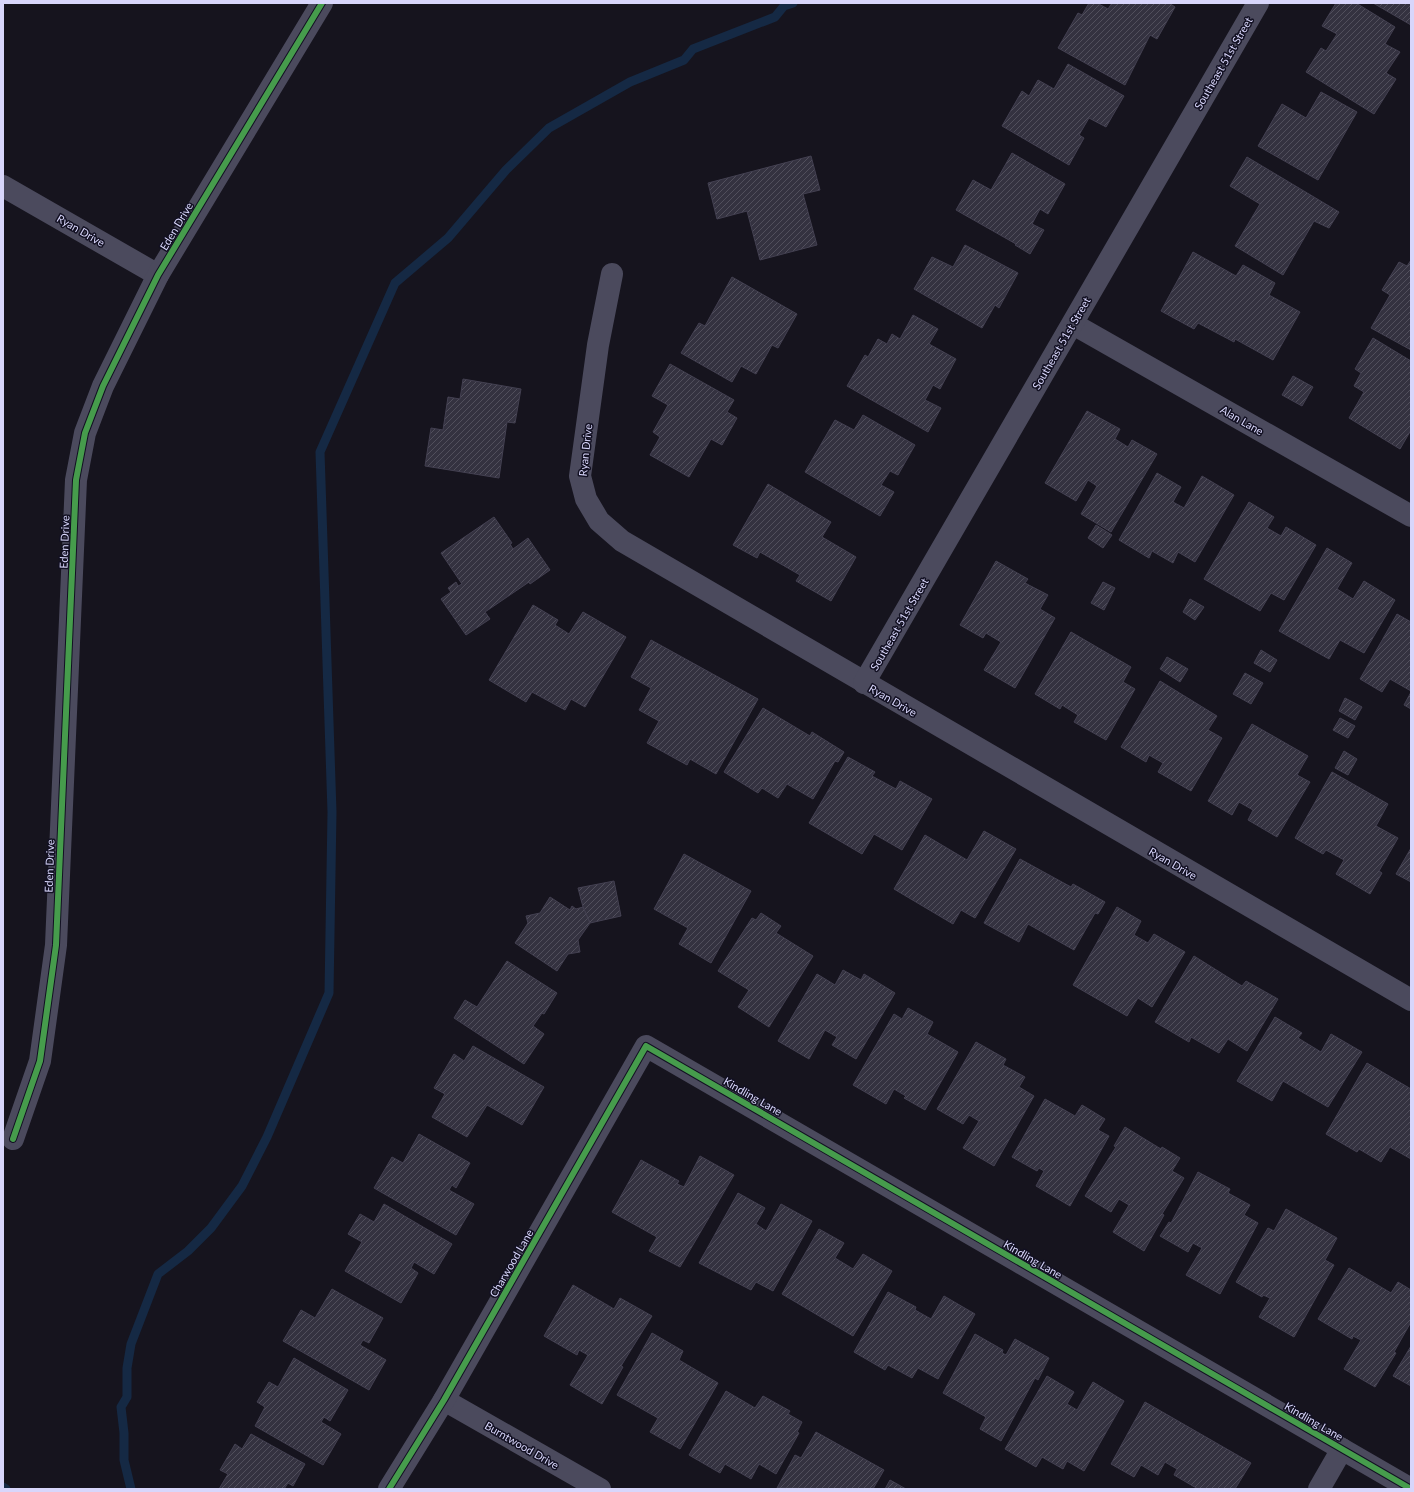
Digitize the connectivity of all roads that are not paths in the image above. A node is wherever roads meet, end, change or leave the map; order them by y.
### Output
1 (322, 3) edge
2 (1258, 3) edge
3 (3, 186) edge
4 (612, 274) dead end
5 (158, 275) junction
6 (1072, 324) junction
7 (1411, 516) edge
8 (864, 683) junction
9 (1411, 1000) edge
10 (646, 1046) joint
11 (13, 1139) dead end
12 (444, 1400) junction
13 (1342, 1449) junction
14 (389, 1489) edge
15 (600, 1489) edge
16 (1319, 1489) edge
17 (1411, 1489) edge

1 - 5 street, Eden Drive
2 - 6 street, Southeast 51st Street
3 - 5 street, Ryan Drive
4 - 8 street, Ryan Drive
5 - 11 street, Eden Drive
6 - 7 street, Alan Lane
6 - 8 street, Southeast 51st Street
8 - 9 street, Ryan Drive
10 - 12 street, Charwood Lane
10 - 13 street, Kindling Lane
12 - 14 street, Charwood Lane
12 - 15 street, Burntwood Drive
13 - 16 street
13 - 17 street, Kindling Lane

